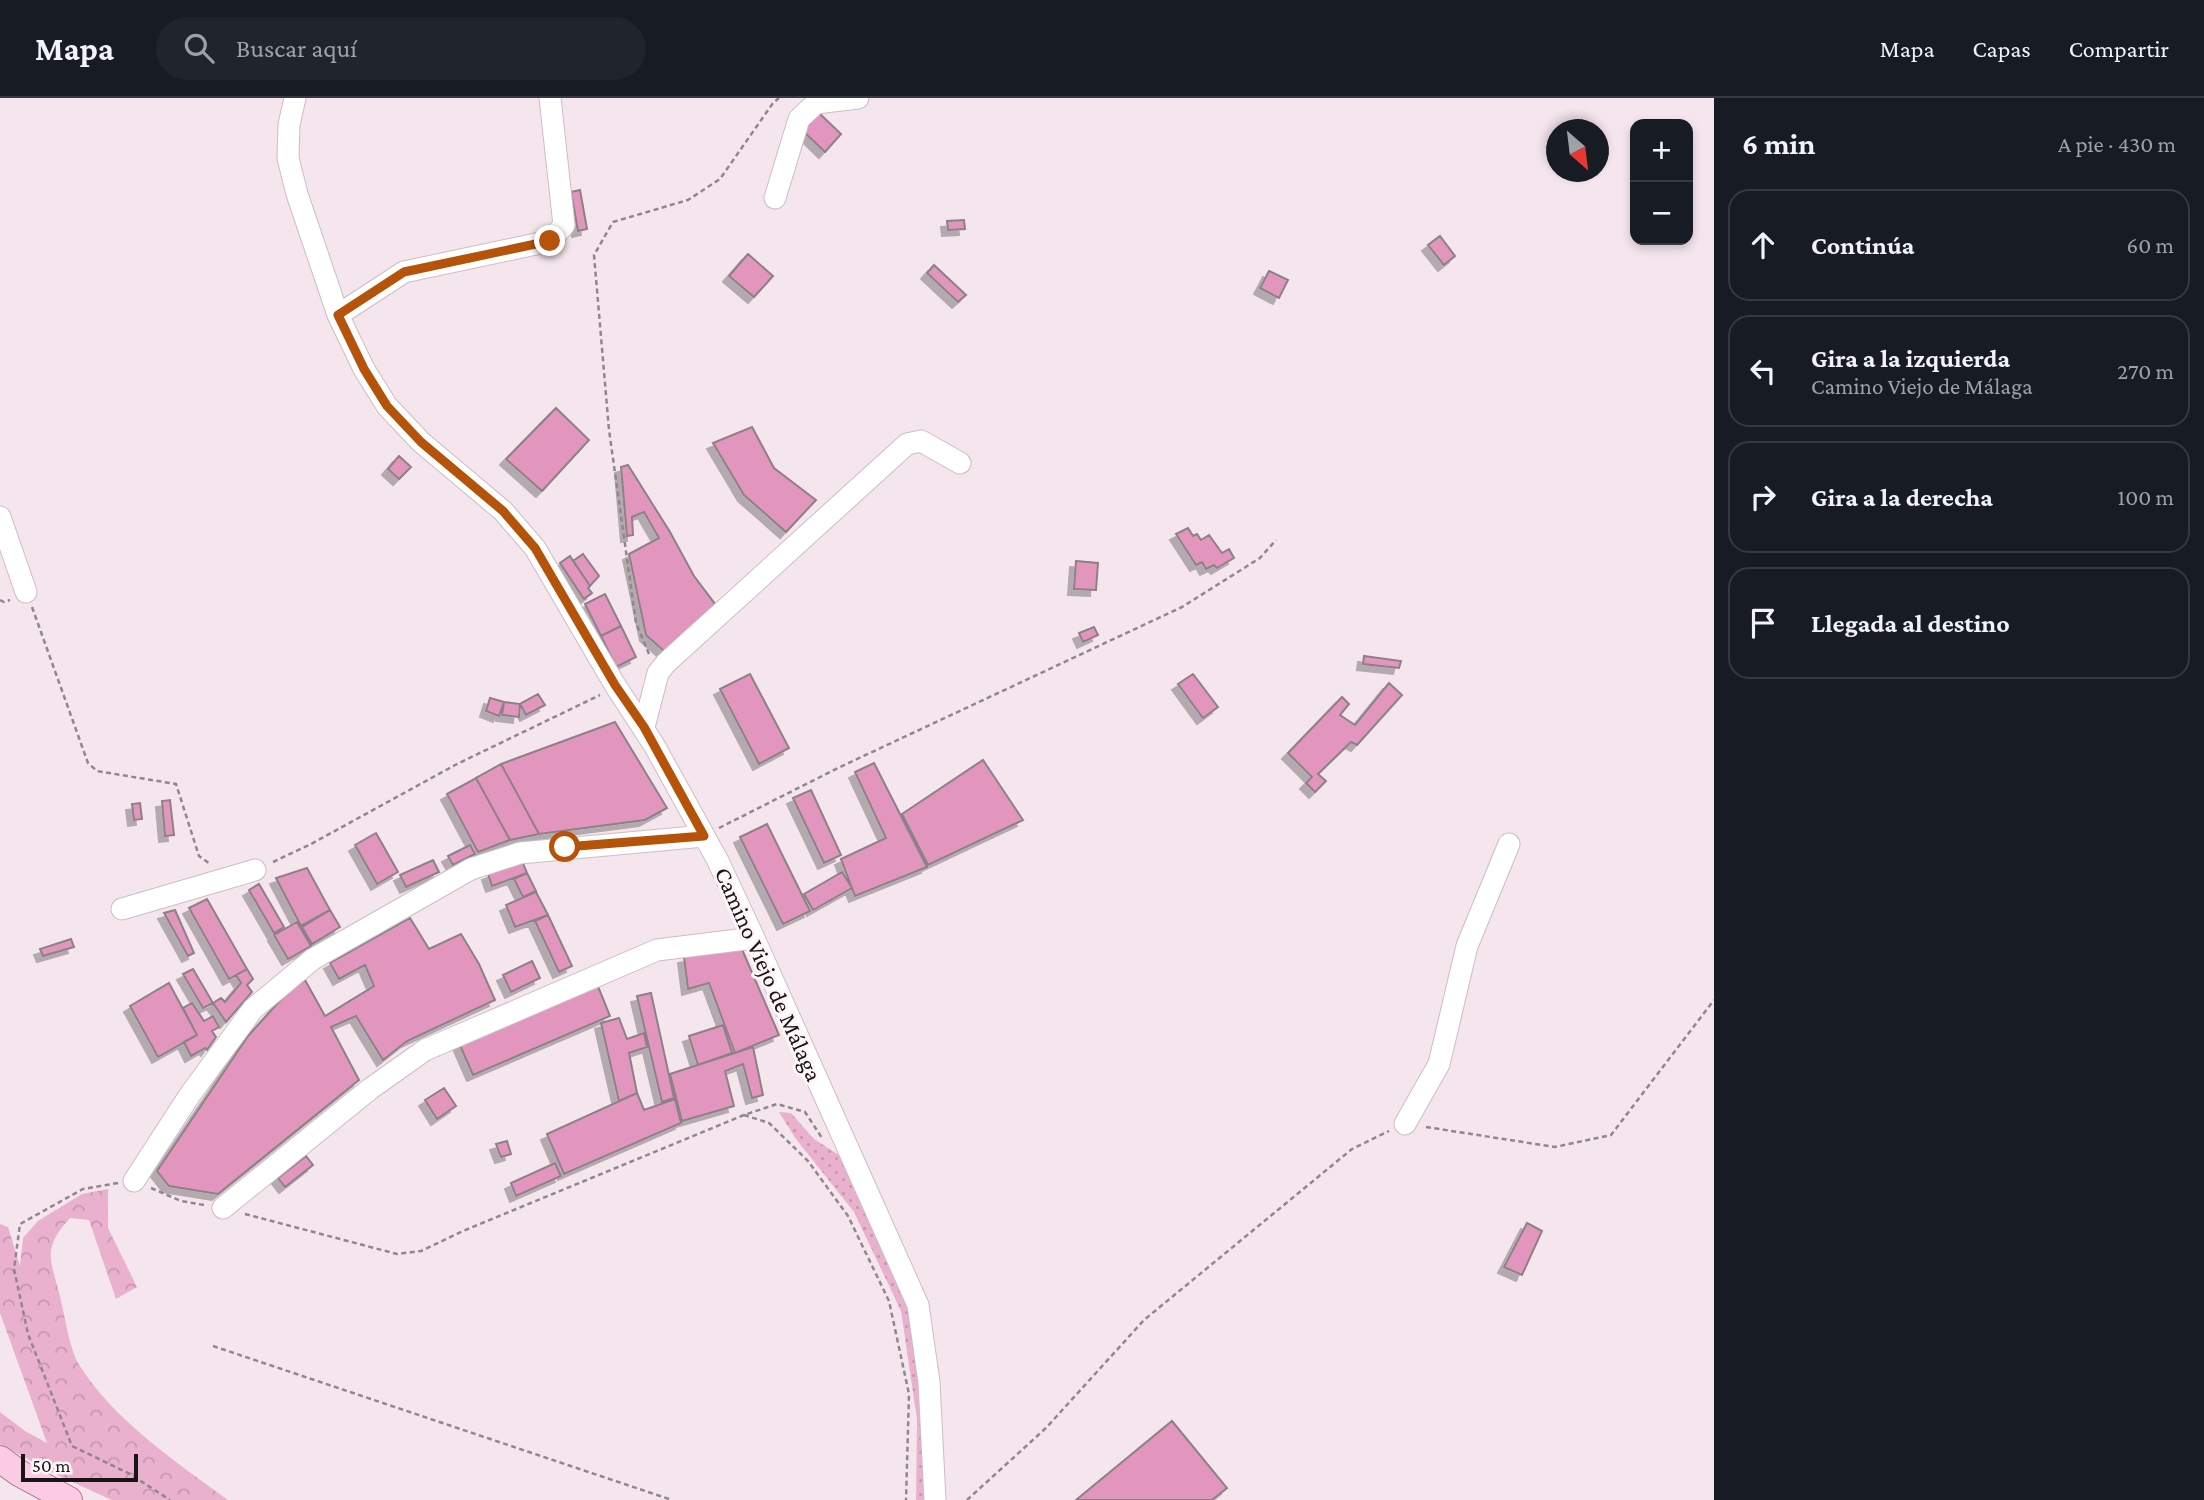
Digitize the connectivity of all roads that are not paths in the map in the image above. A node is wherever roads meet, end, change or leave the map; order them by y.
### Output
1 (295, 98) edge
2 (550, 98) edge
3 (858, 98) edge
4 (775, 198) dead end
5 (338, 315) junction
6 (960, 463) dead end
7 (0, 517) edge
8 (26, 592) road end
9 (644, 727) junction
10 (704, 836) junction
11 (1509, 844) dead end
12 (255, 870) road end
13 (122, 909) dead end
14 (754, 937) junction
15 (1405, 1124) road end
16 (134, 1181) road end
17 (223, 1208) road end
18 (0, 1459) edge
19 (69, 1500) edge
20 (935, 1500) edge

1 - 5 street, Camino Viejo de Málaga
2 - 5 street
3 - 4 street
5 - 9 street, Camino Viejo de Málaga
6 - 9 street
7 - 8 street
9 - 10 street, Camino Viejo de Málaga
10 - 14 street, Camino Viejo de Málaga
10 - 16 street
11 - 15 street
12 - 13 street
14 - 17 street
14 - 20 street, Camino Viejo de Málaga
18 - 19 main road

